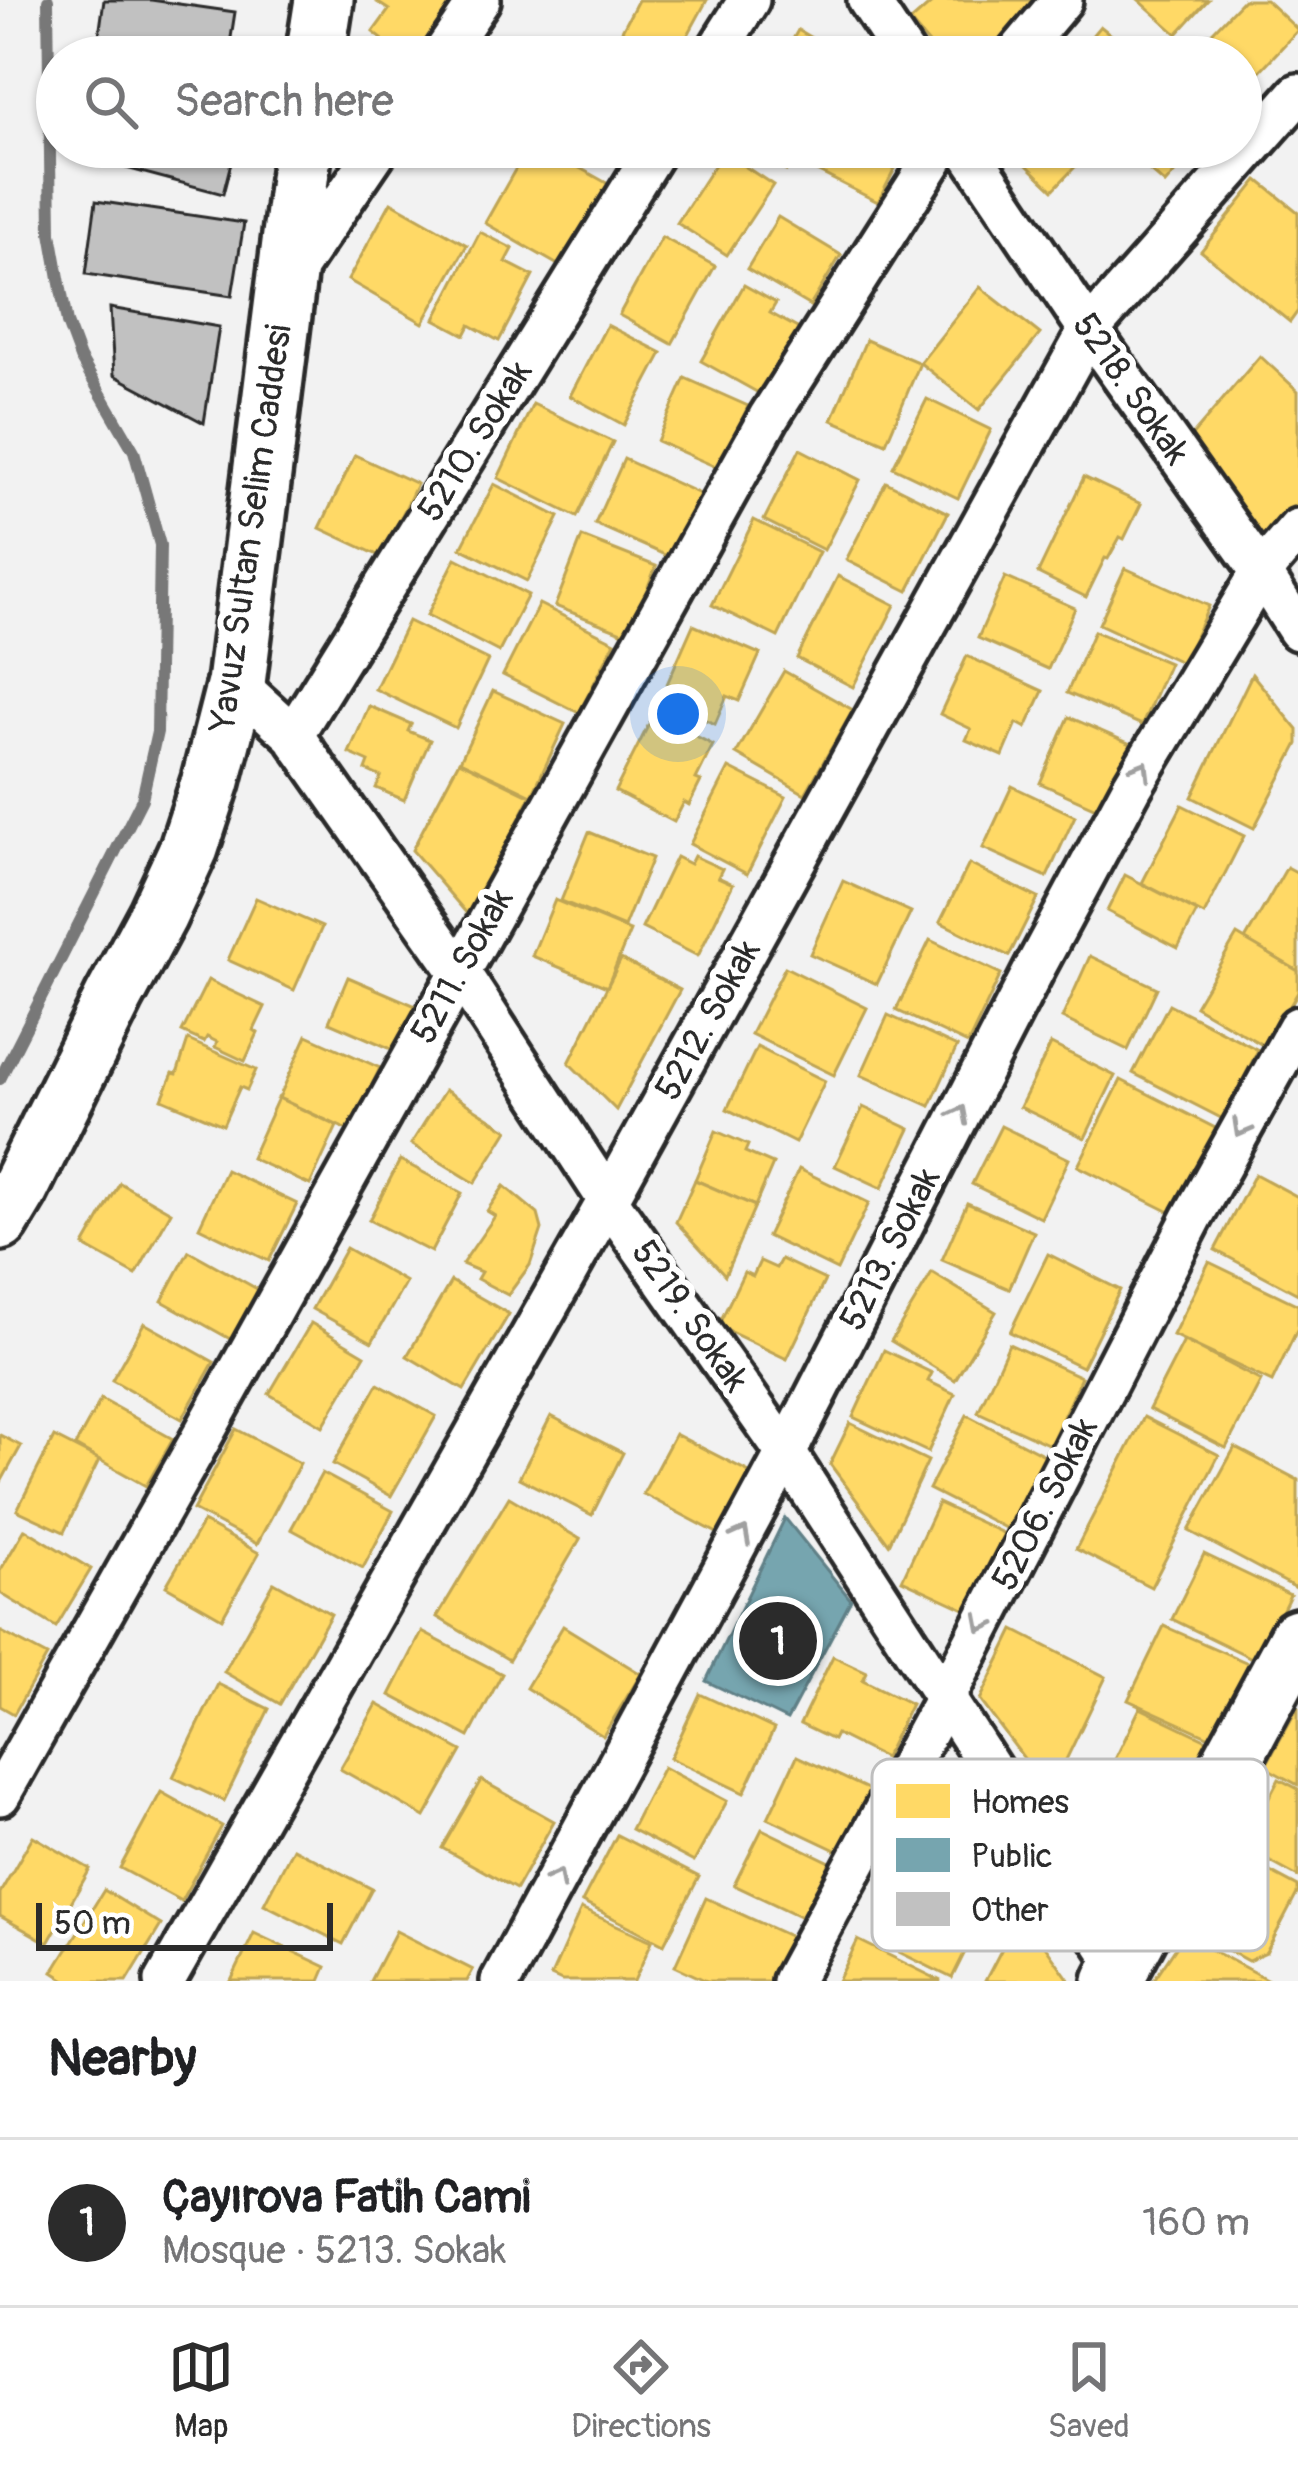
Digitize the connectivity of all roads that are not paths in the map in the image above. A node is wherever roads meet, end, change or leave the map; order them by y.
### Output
1 (324, 0) edge
2 (480, 0) edge
3 (748, 0) edge
4 (868, 0) edge
5 (1063, 0) edge
6 (318, 36) edge
7 (455, 36) edge
8 (726, 36) edge
9 (892, 36) edge
10 (1032, 36) edge
11 (1298, 94) edge
12 (1262, 135) edge
13 (300, 168) edge
14 (366, 168) edge
15 (645, 168) edge
16 (928, 168) edge
17 (980, 168) edge
18 (1233, 168) edge
19 (285, 285) junction
20 (1089, 331) junction
21 (1298, 529) edge
22 (1261, 572) junction
23 (1298, 630) edge
24 (236, 682) junction
25 (293, 735) junction
26 (459, 971) junction
27 (1298, 1028) edge
28 (6, 1198) edge
29 (608, 1200) junction
30 (786, 1454) junction
31 (1298, 1638) edge
32 (945, 1698) junction
33 (912, 1759) edge
34 (983, 1759) edge
35 (1233, 1759) edge
36 (0, 1795) edge
37 (872, 1833) edge
38 (165, 1981) edge
39 (501, 1981) edge
40 (792, 1981) edge

1 - 6 street
2 - 7 street
3 - 8 street
4 - 9 street
5 - 10 street
11 - 12 street, 5212. Sokak
13 - 19 street, Yavuz Sultan Selim Caddesi
14 - 19 street
15 - 25 street, 5210. Sokak
16 - 26 street, 5211. Sokak
17 - 20 street, 5218. Sokak
18 - 20 street, 5212. Sokak
19 - 24 street, Yavuz Sultan Selim Caddesi
20 - 22 street, 5218. Sokak
20 - 29 street, 5212. Sokak
21 - 22 street, 5213. Sokak
22 - 23 street, 5218. Sokak
30 -> 22 street, 5213. Sokak
24 - 25 street, 5219. Sokak
24 - 28 street, Yavuz Sultan Selim Caddesi
25 - 26 street, 5219. Sokak
26 - 29 street, 5219. Sokak
26 - 36 street, 5211. Sokak
27 -> 32 street, 5206. Sokak
29 - 30 street, 5219. Sokak
29 - 38 street, 5212. Sokak
30 - 32 street, 5219. Sokak
39 -> 30 street, 5213. Sokak
31 - 35 street
32 - 33 street, 5206. Sokak
32 - 34 street, 5219. Sokak
37 - 40 street, 5206. Sokak

